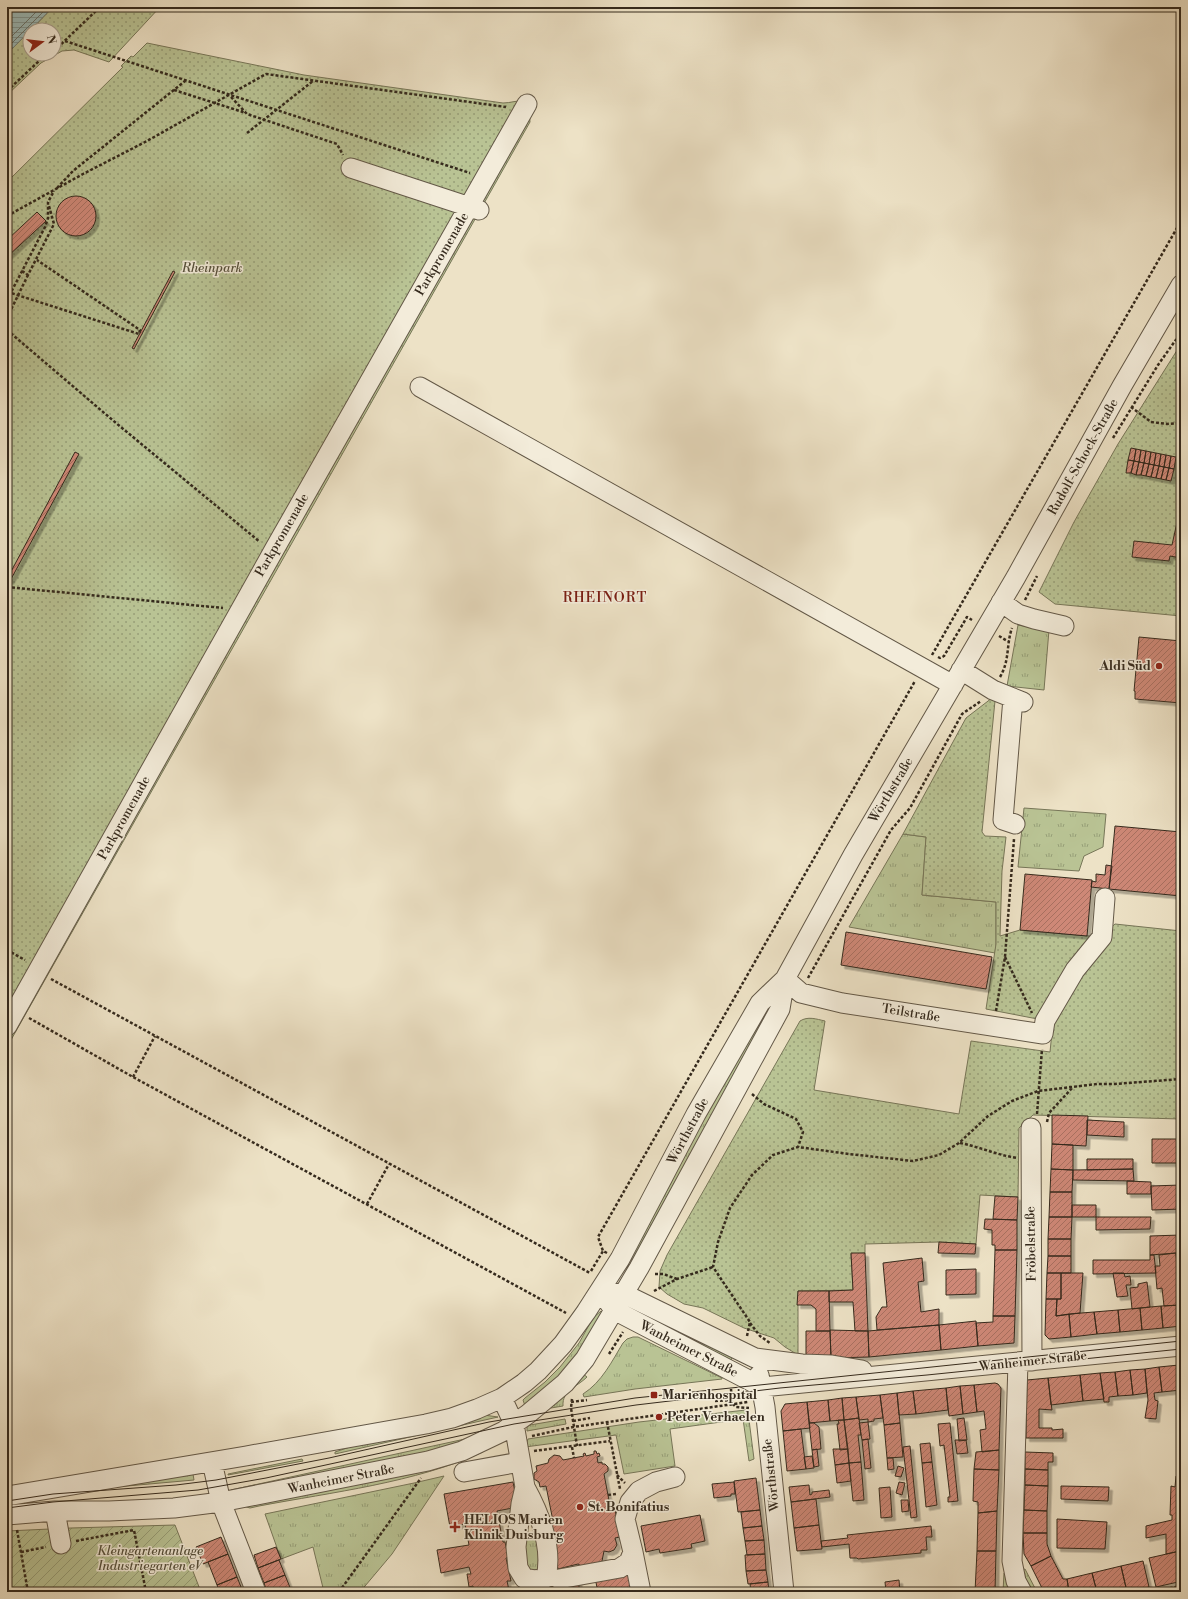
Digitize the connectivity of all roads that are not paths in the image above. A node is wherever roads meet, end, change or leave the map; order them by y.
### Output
1 (525, 106) road end
2 (351, 168) road end
3 (474, 209) junction
4 (1181, 285) edge
5 (1174, 307) edge
6 (420, 387) dead end
7 (1001, 602) junction
8 (1064, 626) dead end
9 (957, 677) junction
10 (1015, 824) road end
11 (1105, 898) dead end
12 (785, 979) junction
13 (11, 1018) edge
14 (1039, 1126) road end
15 (594, 1283) junction
16 (624, 1294) junction
17 (614, 1310) junction
18 (1181, 1346) edge
19 (755, 1358) junction
20 (1025, 1362) junction
21 (845, 1368) junction
22 (884, 1375) junction
23 (762, 1387) junction
24 (502, 1398) junction
25 (518, 1444) junction
26 (212, 1462) junction
27 (464, 1472) dead end
28 (675, 1477) dead end
29 (525, 1487) dead end
30 (7, 1496) edge
31 (221, 1502) junction
32 (55, 1511) junction
33 (12, 1521) edge
34 (61, 1544) road end
35 (633, 1552) junction
36 (560, 1580) dead end
37 (256, 1592) edge
38 (641, 1592) edge
39 (784, 1592) edge
40 (1022, 1592) edge

1 - 3 street, Parkpromenade
2 - 3 street
3 - 13 street, Parkpromenade
4 - 5 street, Rudolf-Schock-Straße
5 - 7 street, Rudolf-Schock-Straße
6 - 9 street
7 - 8 street
7 - 9 street, Wörthstraße
9 - 10 street
9 - 12 street, Wörthstraße
11 - 12 street, Teilstraße
12 - 15 street, Wörthstraße
12 - 16 street, Wörthstraße
14 - 20 street, Fröbelstraße
15 - 16 street, Wanheimer Straße
15 - 17 street, Wanheimer Straße
15 - 24 street
16 - 17 street, Wanheimer Straße
16 - 19 street, Wanheimer Straße
17 - 23 street, Wanheimer Straße
17 - 25 street, Wanheimer Straße
18 - 20 street, Wanheimer Straße
19 - 21 street, Wanheimer Straße
19 - 23 street, Wörthstraße
20 - 22 street, Wanheimer Straße
20 - 40 street, Fröbelstraße
21 - 22 street, Wanheimer Straße
21 - 23 street
22 - 23 street, Wanheimer Straße
23 - 39 street, Wörthstraße
24 - 25 street
24 - 26 street
25 - 27 street
25 - 29 street
25 - 31 street, Wanheimer Straße
26 - 30 street
26 - 31 street
28 - 35 street
31 - 32 street, Wanheimer Straße
31 - 37 street
32 - 33 street, Wanheimer Straße
32 - 34 street
35 - 36 street
35 - 38 street

